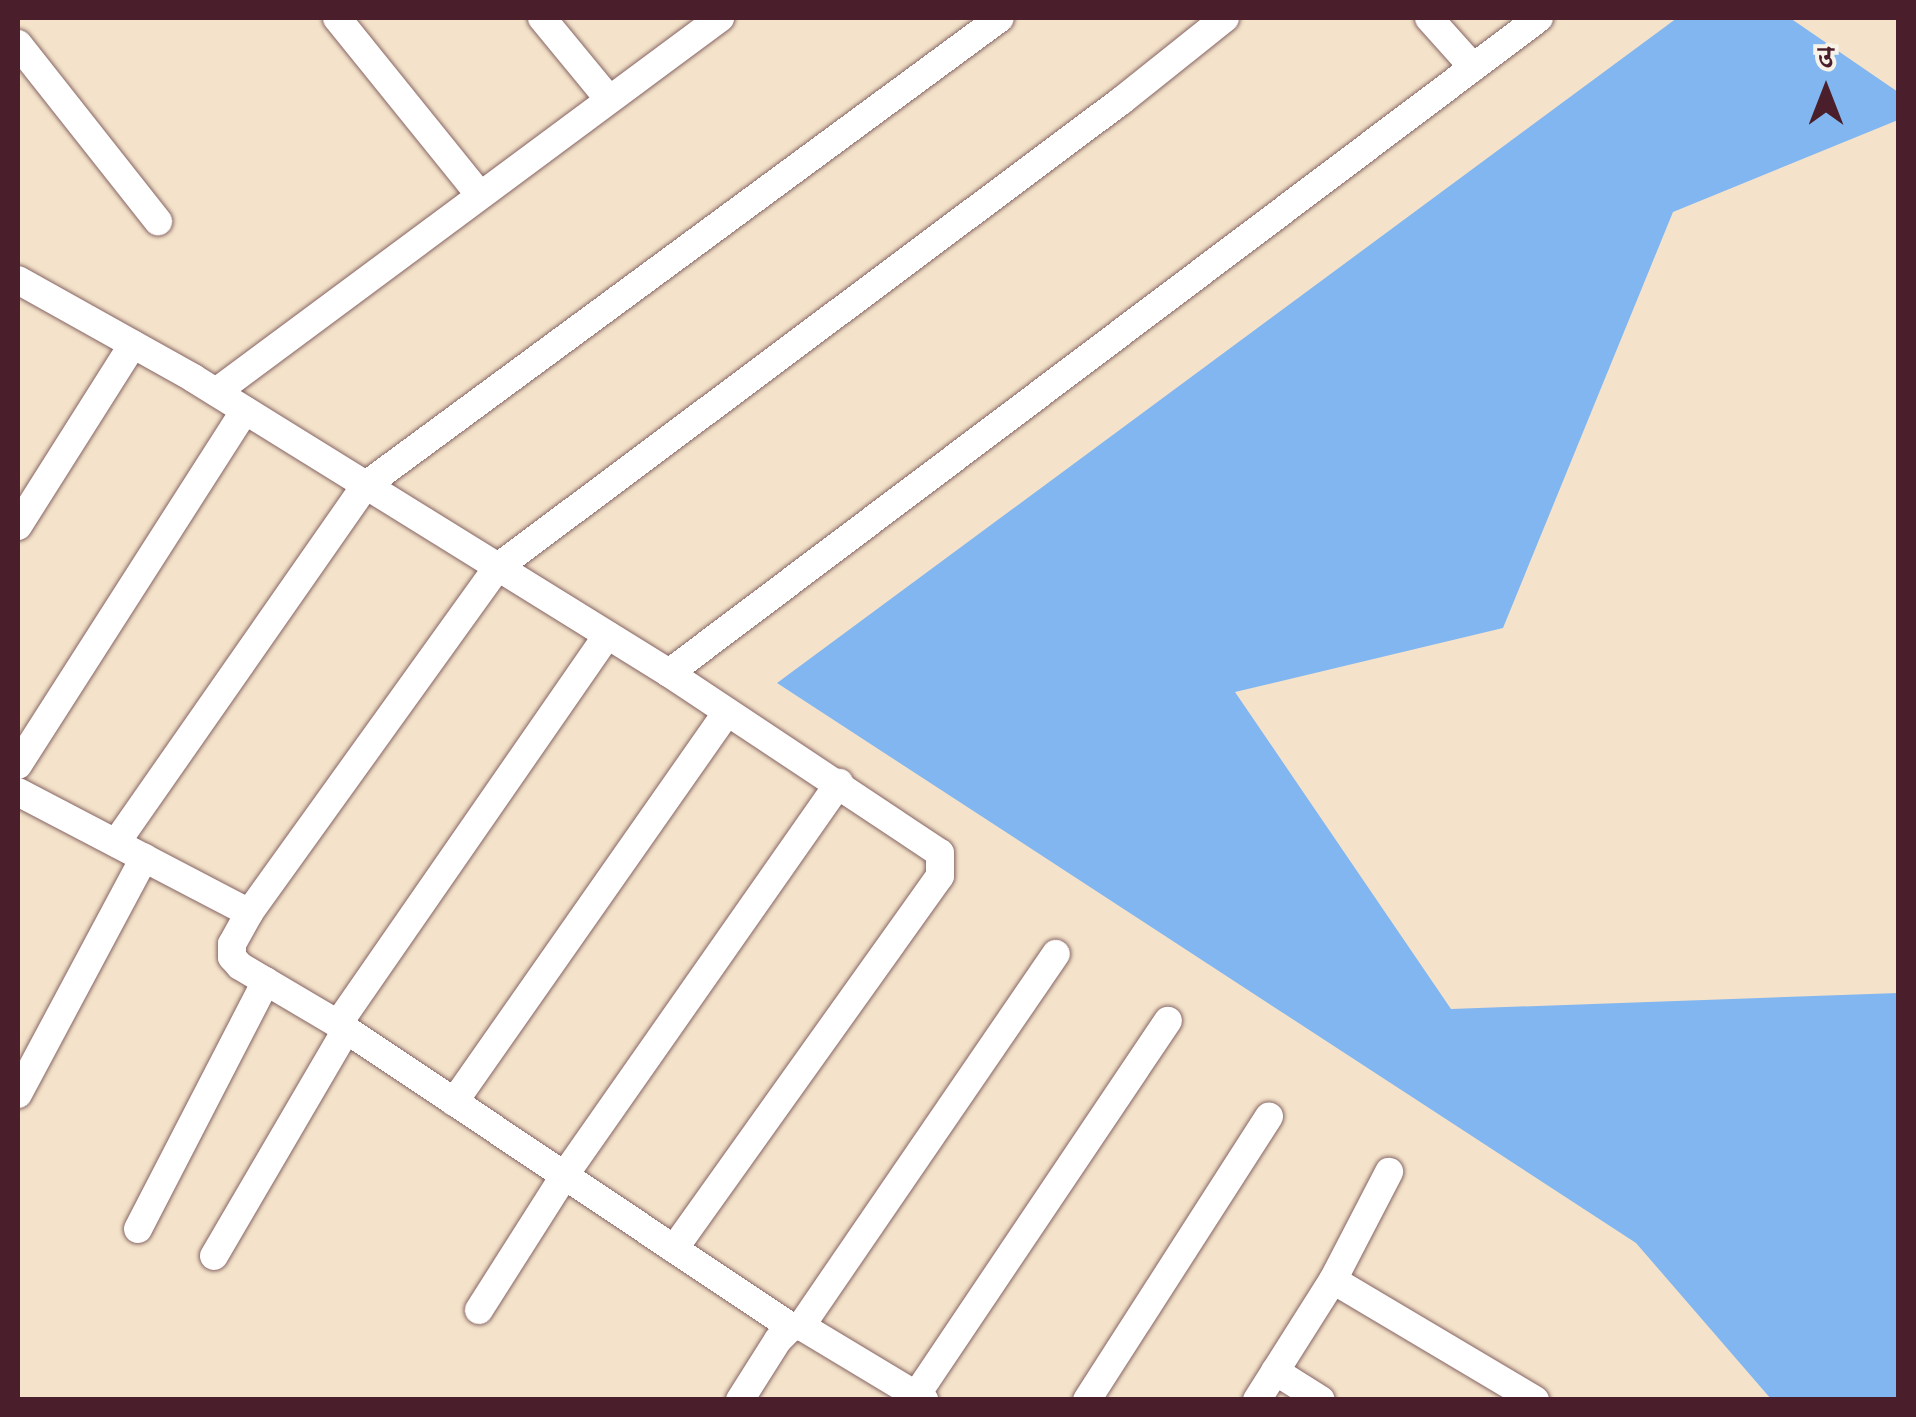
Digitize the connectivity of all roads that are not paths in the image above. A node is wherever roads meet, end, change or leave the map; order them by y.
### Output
1 (338, 18) edge
2 (542, 18) edge
3 (720, 18) edge
4 (1000, 18) edge
5 (1224, 18) edge
6 (1429, 18) edge
7 (1538, 18) edge
8 (18, 44) edge
9 (1472, 67) junction
10 (608, 98) junction
11 (479, 194) junction
12 (158, 221) dead end
13 (18, 280) edge
14 (133, 344) junction
15 (216, 392) junction
16 (245, 410) junction
17 (366, 485) junction
18 (18, 526) edge
19 (498, 567) junction
20 (607, 635) junction
21 (669, 673) junction
22 (726, 713) junction
23 (18, 765) edge
24 (839, 783) junction
25 (18, 792) edge
26 (116, 843) junction
27 (144, 858) junction
28 (249, 913) junction
29 (1056, 954) dead end
30 (266, 980) junction
31 (1168, 1021) dead end
32 (342, 1027) junction
33 (18, 1094) edge
34 (454, 1102) junction
35 (1269, 1116) dead end
36 (1389, 1172) dead end
37 (564, 1176) junction
38 (138, 1229) dead end
39 (674, 1249) junction
40 (214, 1256) dead end
41 (1333, 1280) junction
42 (480, 1310) dead end
43 (796, 1326) junction
44 (1275, 1371) junction
45 (918, 1398) edge
46 (740, 1400) edge
47 (1088, 1400) edge
48 (1256, 1400) edge
49 (1321, 1400) edge
50 (1535, 1400) edge

1 - 11 street
2 - 10 street
3 - 10 street
4 - 17 street
5 - 19 street
6 - 9 street
7 - 9 street
8 - 12 street
9 - 21 street
10 - 11 street
11 - 15 street
13 - 14 street
14 - 15 street
14 - 18 street
15 - 16 street
16 - 17 street
16 - 23 street
17 - 19 street
17 - 26 street
19 - 20 street
19 - 28 street
20 - 21 street
20 - 32 street
21 - 22 street
22 - 24 street
22 - 34 street
24 - 37 street
24 - 39 street
25 - 26 street
26 - 27 street
27 - 28 street
27 - 33 street
28 - 30 street
29 - 43 street
30 - 32 street
30 - 38 street
31 - 45 street
32 - 34 street
32 - 40 street
34 - 37 street
35 - 47 street
36 - 41 street
37 - 39 street
37 - 42 street
39 - 43 street
41 - 44 street
41 - 50 street
43 - 45 street
43 - 46 street
44 - 48 street
44 - 49 street

